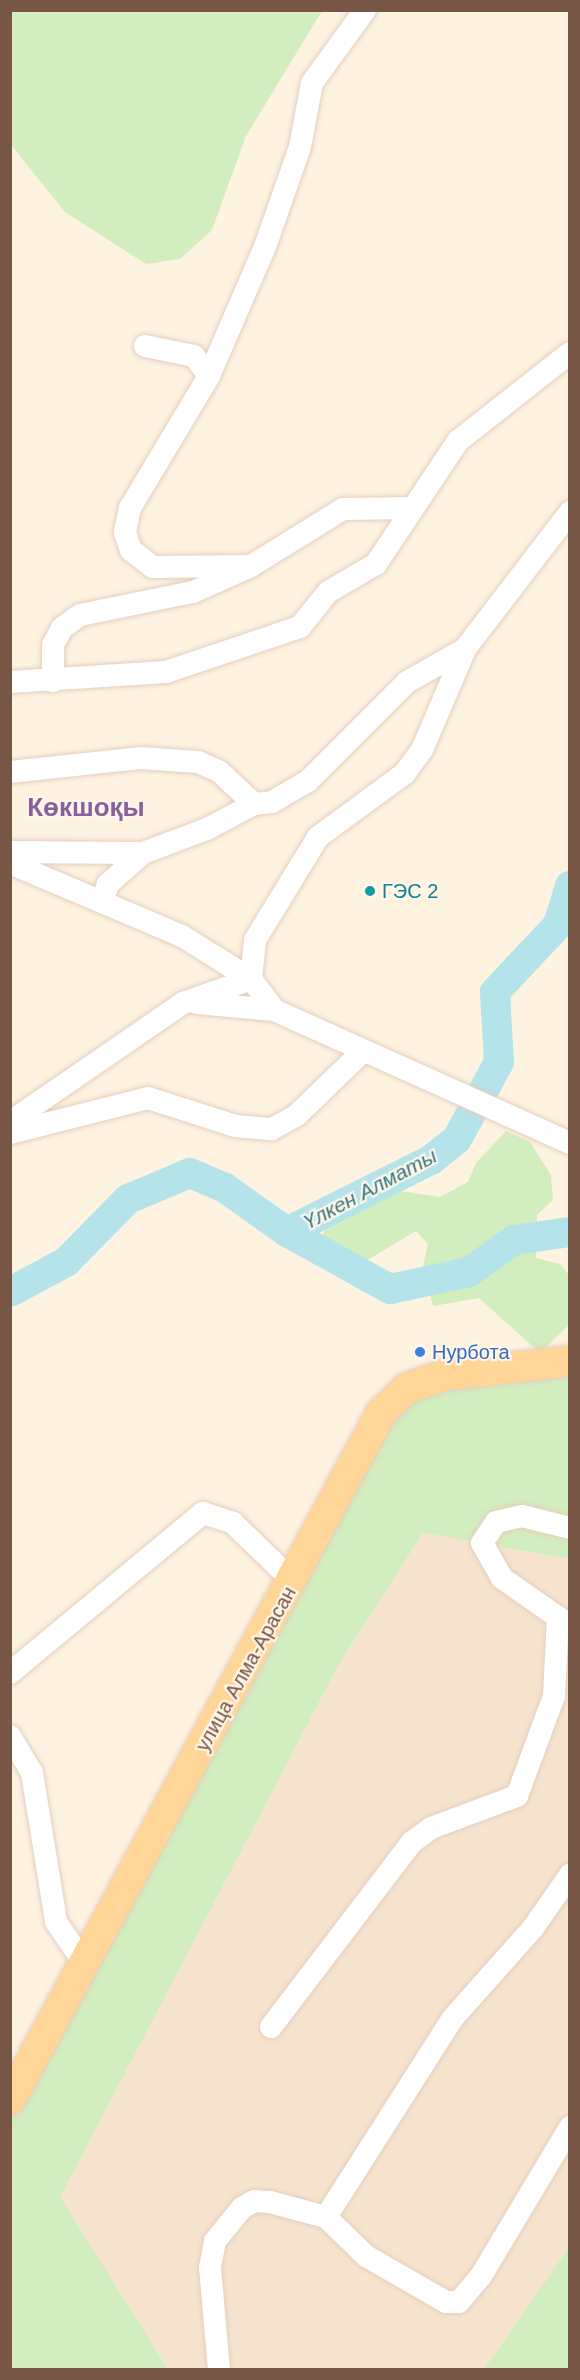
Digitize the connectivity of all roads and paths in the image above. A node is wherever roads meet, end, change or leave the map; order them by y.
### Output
1 (365, 10) edge
2 (145, 346) dead end
3 (570, 353) edge
4 (209, 376) junction
5 (412, 508) junction
6 (570, 512) edge
7 (251, 566) junction
8 (465, 648) junction
9 (419, 674) junction
10 (53, 681) junction
11 (10, 682) edge
12 (447, 687) junction
13 (10, 772) edge
14 (254, 804) junction
15 (10, 852) edge
16 (144, 852) junction
17 (10, 863) edge
18 (102, 902) junction
19 (251, 978) junction
20 (183, 1003) junction
21 (274, 1010) junction
22 (361, 1053) junction
23 (10, 1122) edge
24 (10, 1133) edge
25 (570, 1143) edge
26 (570, 1360) edge
27 (570, 1528) edge
28 (294, 1582) junction
29 (564, 1621) edge
30 (10, 1673) edge
31 (10, 1736) edge
32 (570, 1875) edge
33 (85, 1964) junction
34 (271, 2027) dead end
35 (10, 2100) edge
36 (570, 2127) edge
37 (326, 2217) junction
38 (219, 2370) edge

1 - 4 street
2 - 4 street
3 - 5 street
4 - 7 street
5 - 7 street
5 - 10 street
6 - 8 street
7 - 10 street
8 - 9 street
8 - 12 street
9 - 12 street
9 - 14 street
10 - 11 street
12 - 19 street
13 - 14 street
14 - 16 street
15 - 16 street
16 - 18 street
17 - 18 street
18 - 19 street
19 - 20 street
19 - 21 street
20 - 21 street
20 - 23 street
21 - 22 street
22 - 24 street
22 - 25 street
26 - 28 main road, улица Алма-Арасан
27 - 29 street
28 - 30 street
28 - 33 main road, улица Алма-Арасан
29 - 34 street
31 - 33 street
32 - 37 street
33 - 35 main road, улица Алма-Арасан
36 - 37 street
37 - 38 street

